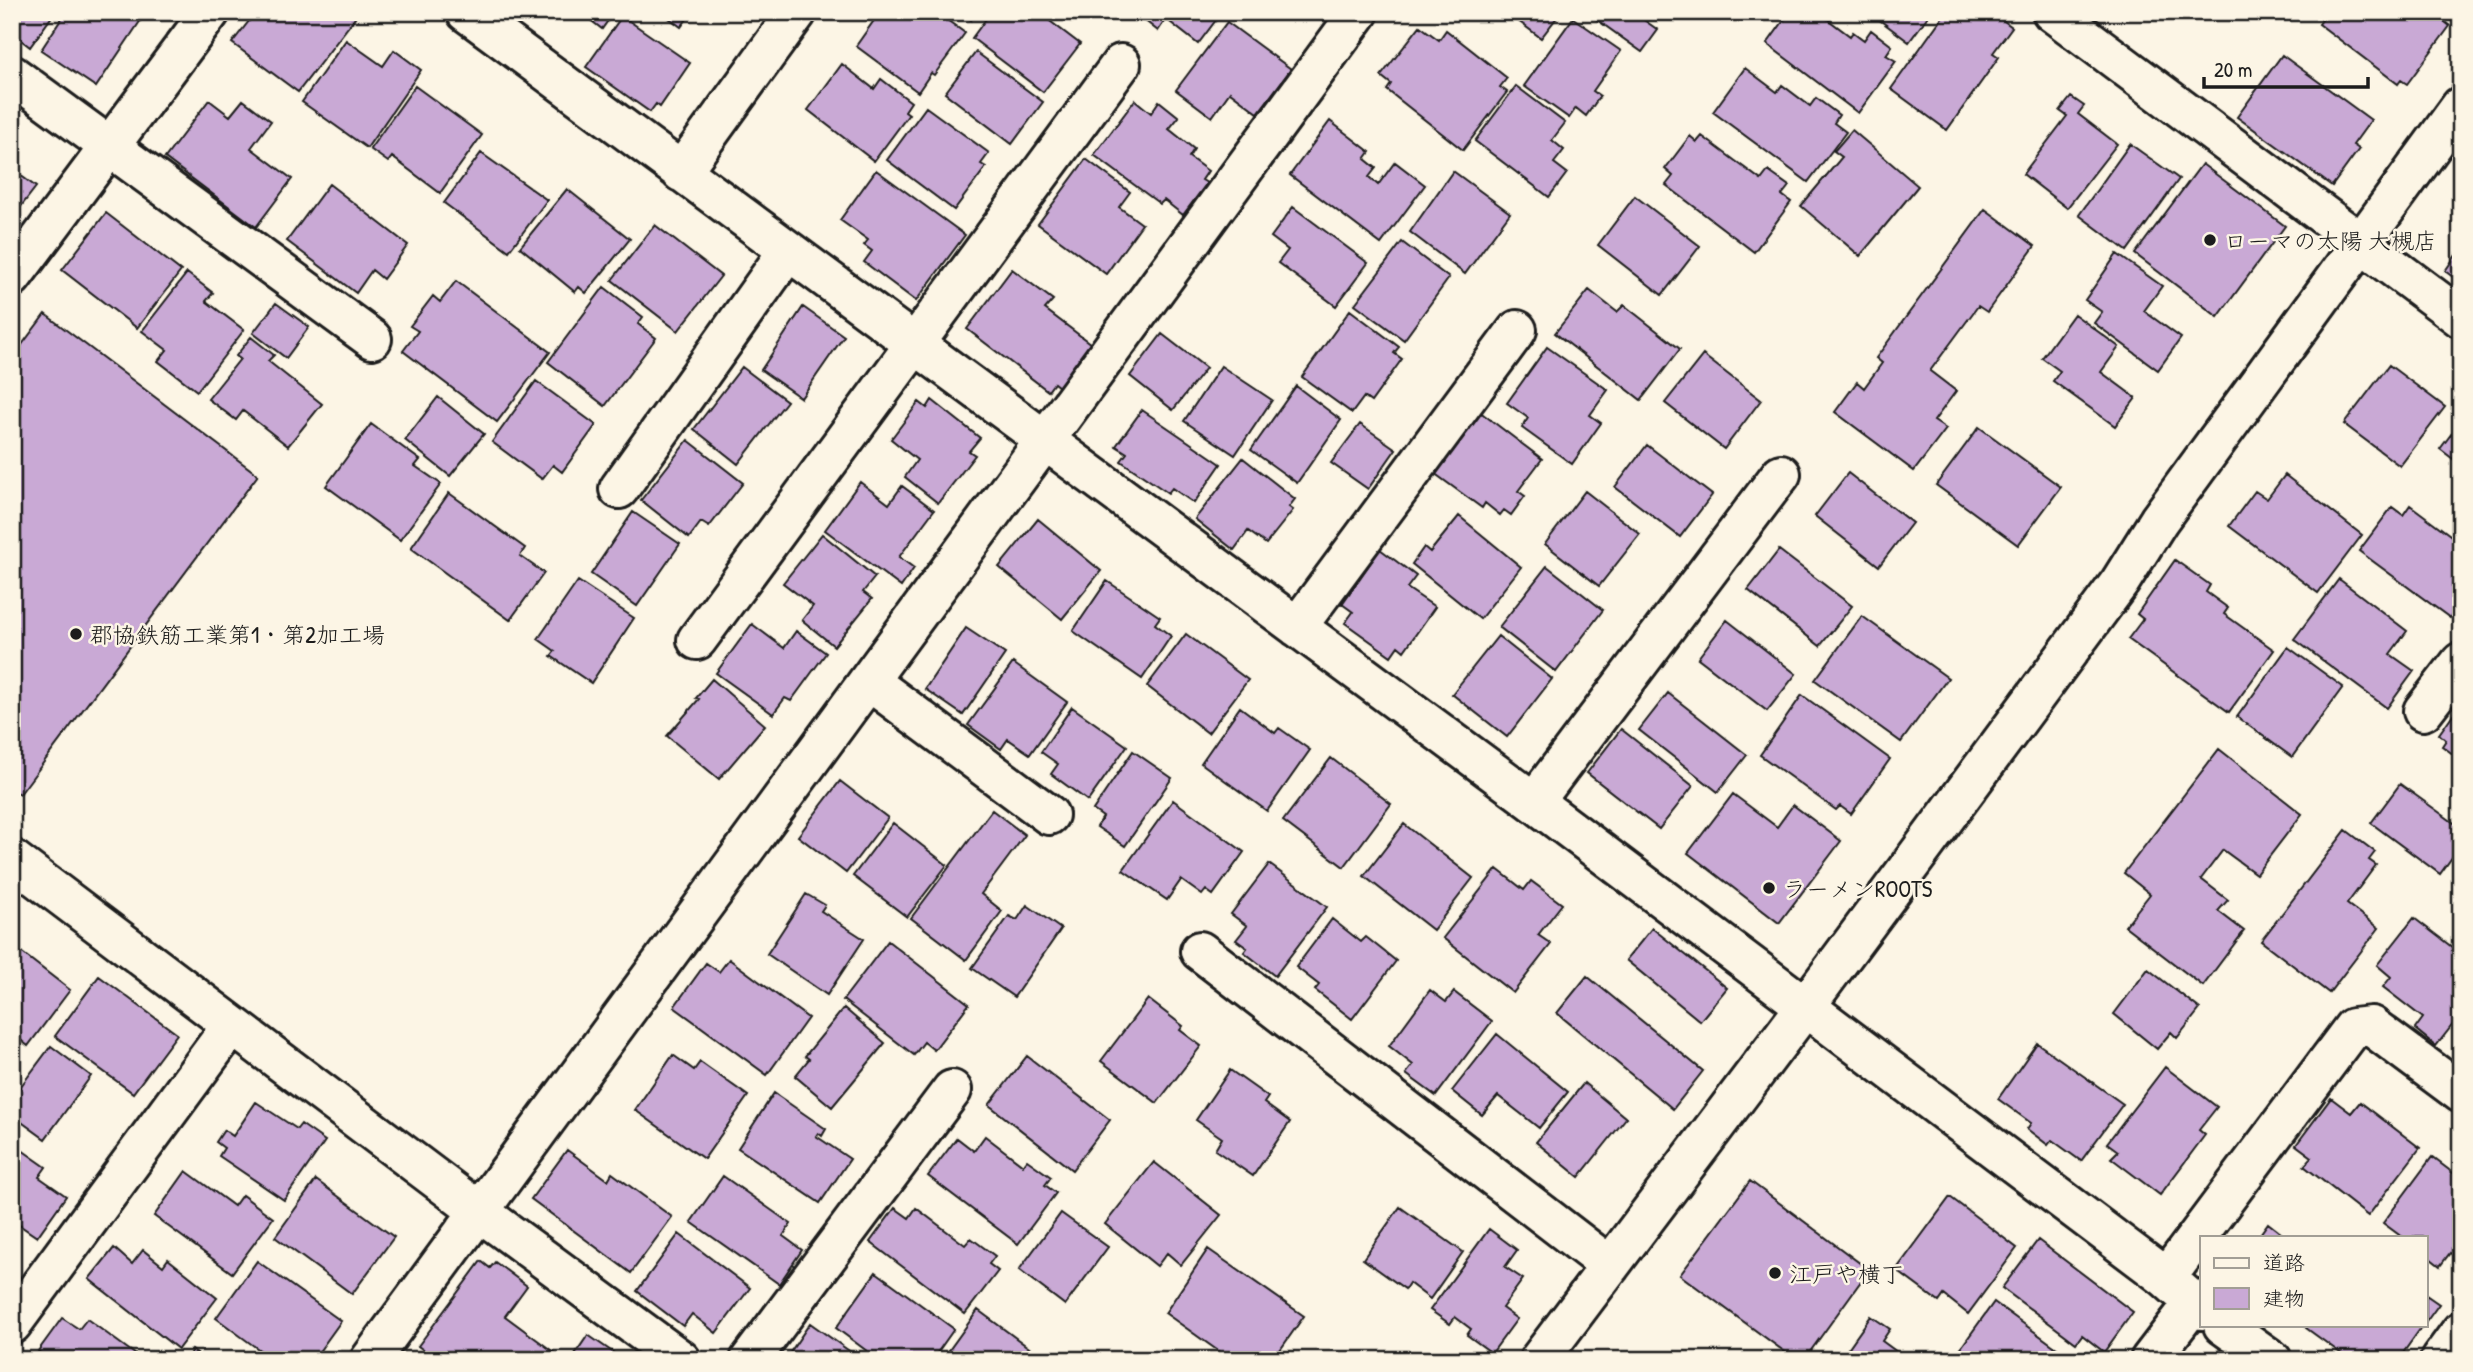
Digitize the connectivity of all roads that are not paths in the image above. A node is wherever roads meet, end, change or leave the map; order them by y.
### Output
1 (210, 12) edge
2 (466, 12) edge
3 (797, 12) edge
4 (1359, 12) edge
5 (2052, 12) edge
6 (1121, 64) dead end
7 (12, 75) edge
8 (2461, 106) edge
9 (109, 148) junction
10 (681, 172) junction
11 (2362, 245) junction
12 (788, 251) junction
13 (12, 278) edge
14 (2461, 318) edge
15 (1517, 330) dead end
16 (372, 339) dead end
17 (915, 345) junction
18 (1044, 441) junction
19 (1781, 474) dead end
20 (619, 489) dead end
21 (1297, 627) junction
22 (697, 640) dead end
23 (2461, 662) edge
24 (869, 681) junction
25 (2423, 711) dead end
26 (1534, 802) junction
27 (1049, 815) dead end
28 (12, 859) edge
29 (1200, 951) dead end
30 (1805, 1007) junction
31 (232, 1025) junction
32 (952, 1090) dead end
33 (2461, 1093) edge
34 (480, 1212) junction
35 (2235, 1236) edge
36 (1610, 1266) junction
37 (2196, 1304) edge
38 (12, 1324) edge
39 (2226, 1326) edge
40 (2461, 1331) edge
41 (370, 1360) edge
42 (681, 1360) edge
43 (750, 1360) edge
44 (1539, 1360) edge
45 (2150, 1360) edge
46 (2272, 1360) edge
47 (2440, 1360) edge

1 - 9 street
2 - 10 street
3 - 10 street
4 - 18 street
5 - 11 street
6 - 17 street
7 - 9 street
8 - 11 street
9 - 13 street
9 - 16 street
10 - 12 street
11 - 14 street
11 - 30 street
12 - 17 street
12 - 20 street
15 - 21 street
17 - 18 street
17 - 22 street
18 - 21 street
18 - 24 street
19 - 26 street
21 - 26 street
23 - 25 street
24 - 27 street
24 - 34 street
26 - 30 street
28 - 31 street
29 - 36 street
30 - 36 street
30 - 37 street
31 - 34 street
31 - 38 street
32 - 43 street
33 - 35 street
34 - 41 street
34 - 42 street
36 - 44 street
37 - 45 street
39 - 46 street
40 - 47 street

